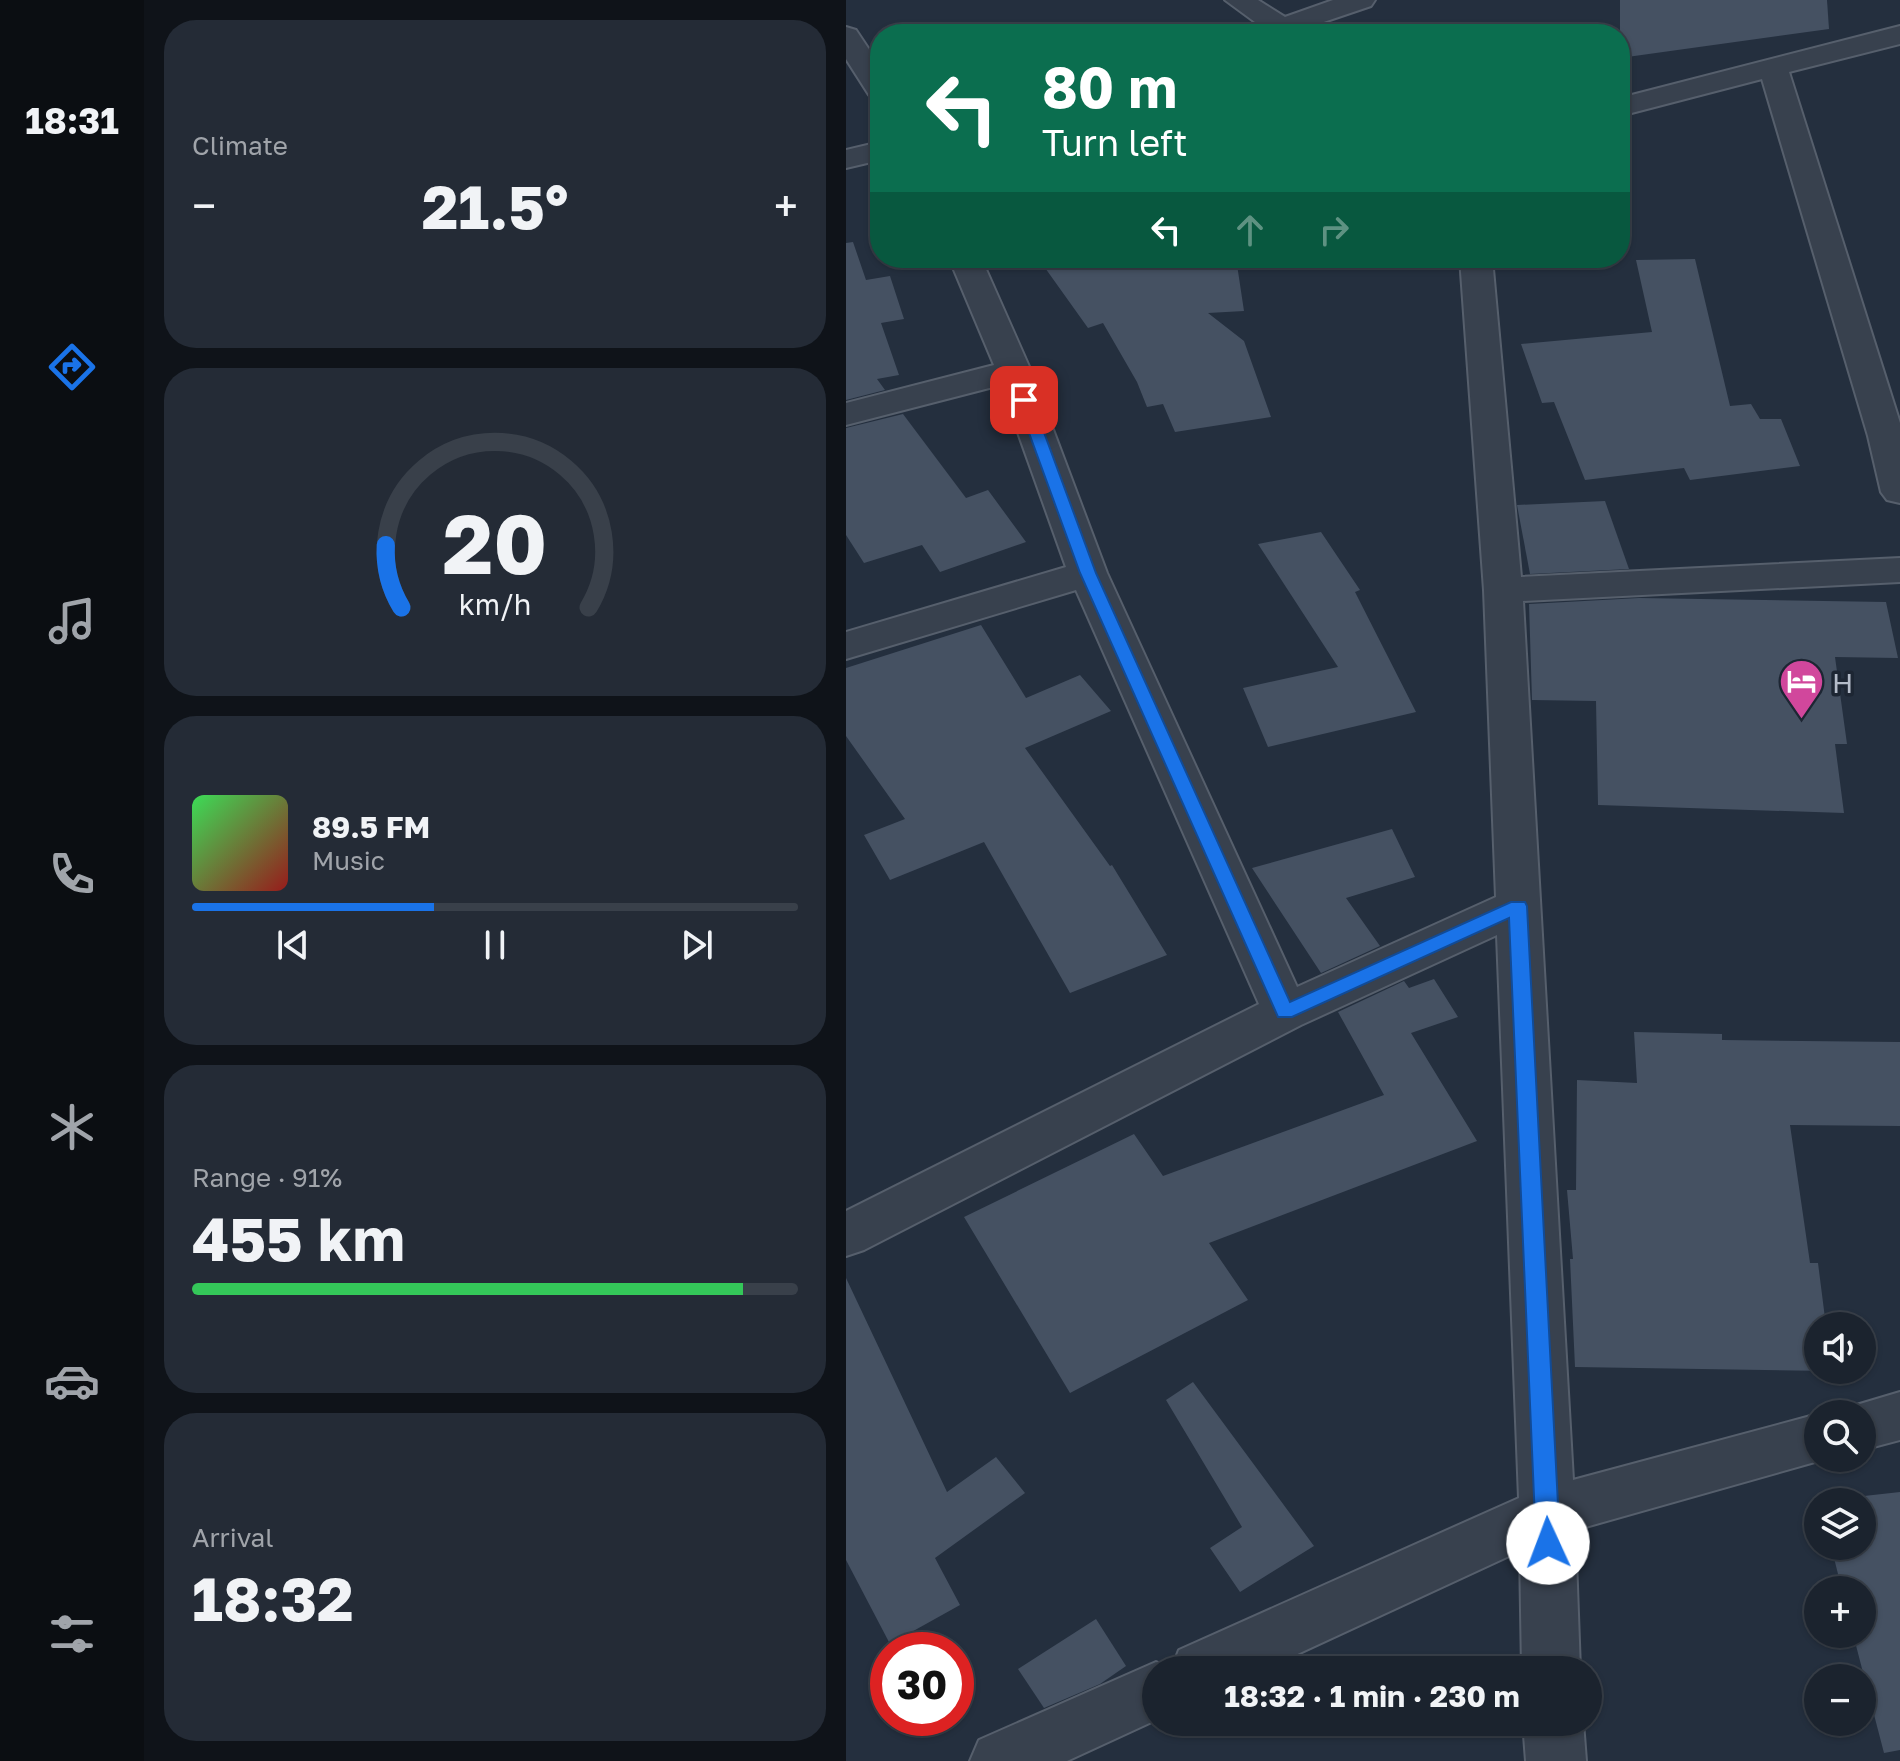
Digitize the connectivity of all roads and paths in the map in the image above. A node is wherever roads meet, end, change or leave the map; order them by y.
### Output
1 (1239, 0) edge
2 (1361, 0) edge
3 (1269, 24) edge
4 (1300, 24) edge
5 (1900, 35) edge
6 (846, 36) edge
7 (1773, 67) junction
8 (870, 73) edge
9 (1630, 104) edge
10 (870, 153) edge
11 (846, 159) edge
12 (969, 268) edge
13 (1477, 268) edge
14 (1014, 371) junction
15 (846, 414) edge
16 (1893, 437) edge
17 (1900, 492) edge
18 (1900, 570) edge
19 (1088, 573) junction
20 (1503, 590) junction
21 (846, 646) edge
22 (1518, 906) junction
23 (1285, 1012) junction
24 (846, 1235) edge
25 (1900, 1416) edge
26 (1876, 1422) edge
27 (1804, 1442) edge
28 (1547, 1512) junction
29 (1231, 1656) edge
30 (1551, 1656) edge
31 (1142, 1696) edge
32 (1554, 1736) edge
33 (1000, 1761) edge
34 (1556, 1761) edge

1 - 3 street
2 - 4 street
5 - 7 street
6 - 8 street
7 - 9 street
7 - 16 street
10 - 11 street
12 - 14 street
13 - 20 street
14 - 15 street
14 - 19 street
16 - 17 street
18 - 20 street
19 - 21 street
19 - 23 street
20 - 22 street
22 - 23 street
22 - 28 street
23 - 24 street
25 - 26 street
27 - 28 street
28 - 29 street
28 - 30 street
31 - 33 street
32 - 34 street

